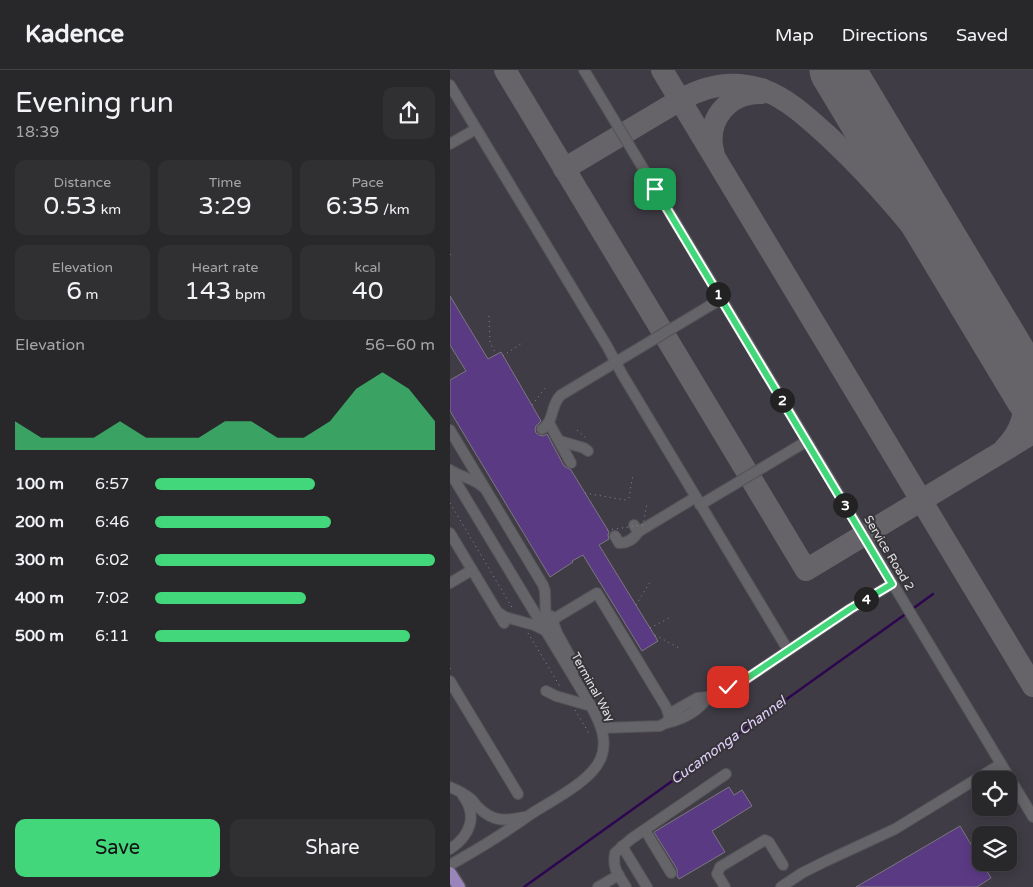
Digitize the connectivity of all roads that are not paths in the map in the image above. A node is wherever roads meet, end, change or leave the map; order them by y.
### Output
1 (584, 70) edge
2 (450, 85) edge
3 (476, 128) junction
4 (450, 144) edge
5 (721, 299) junction
6 (616, 362) junction
7 (450, 430) edge
8 (560, 441) junction
9 (807, 441) junction
10 (450, 471) edge
11 (484, 487) junction
12 (698, 501) junction
13 (450, 533) edge
14 (611, 533) road end
15 (472, 570) junction
16 (450, 583) edge
17 (892, 584) junction
18 (545, 601) junction
19 (498, 612) junction
20 (552, 620) junction
21 (504, 623) dead end
22 (547, 632) junction
23 (788, 650) junction
24 (573, 675) junction
25 (450, 681) edge
26 (546, 691) dead end
27 (591, 706) junction
28 (668, 718) junction
29 (602, 728) junction
30 (1001, 764) junction
31 (726, 774) dead end
32 (454, 789) edge
33 (518, 794) dead end
34 (529, 815) junction
35 (1033, 818) edge
36 (644, 830) junction
37 (622, 846) junction
38 (450, 849) edge
39 (450, 865) edge
40 (783, 866) dead end
41 (450, 873) edge
42 (671, 874) dead end
43 (619, 875) junction
44 (459, 887) edge
45 (600, 887) edge
46 (626, 887) edge
47 (646, 887) edge
48 (725, 887) edge
49 (781, 887) edge

1 - 5 lane, Service Road 2
2 - 3 lane
3 - 4 lane
3 - 6 lane
5 - 6 lane
5 - 9 lane, Service Road 2
6 - 8 lane
6 - 12 lane
7 - 11 lane
8 - 8 lane
9 - 12 lane
9 - 17 lane, Service Road 2
10 - 11 lane
10 - 22 lane, Terminal Way
11 - 18 lane
12 - 14 lane
12 - 23 lane
13 - 15 lane
15 - 16 lane
15 - 19 lane
17 - 23 lane
17 - 30 lane, Service Road 2
18 - 20 lane
18 - 22 lane
19 - 21 lane
19 - 22 lane
20 - 24 lane
20 - 28 lane
22 - 24 lane, Terminal Way
23 - 28 lane
24 - 27 lane, Terminal Way
25 - 33 lane
26 - 27 lane
27 - 29 lane, Terminal Way
28 - 29 lane
29 - 34 lane, Terminal Way
30 - 35 lane, Service Road 2
30 - 49 lane
31 - 36 lane
32 - 34 lane
32 - 38 lane
34 - 39 lane, Terminal Way
36 - 37 lane
36 - 42 lane
37 - 43 lane
37 - 47 lane
40 - 48 lane
41 - 44 main road
43 - 45 lane
43 - 46 lane

